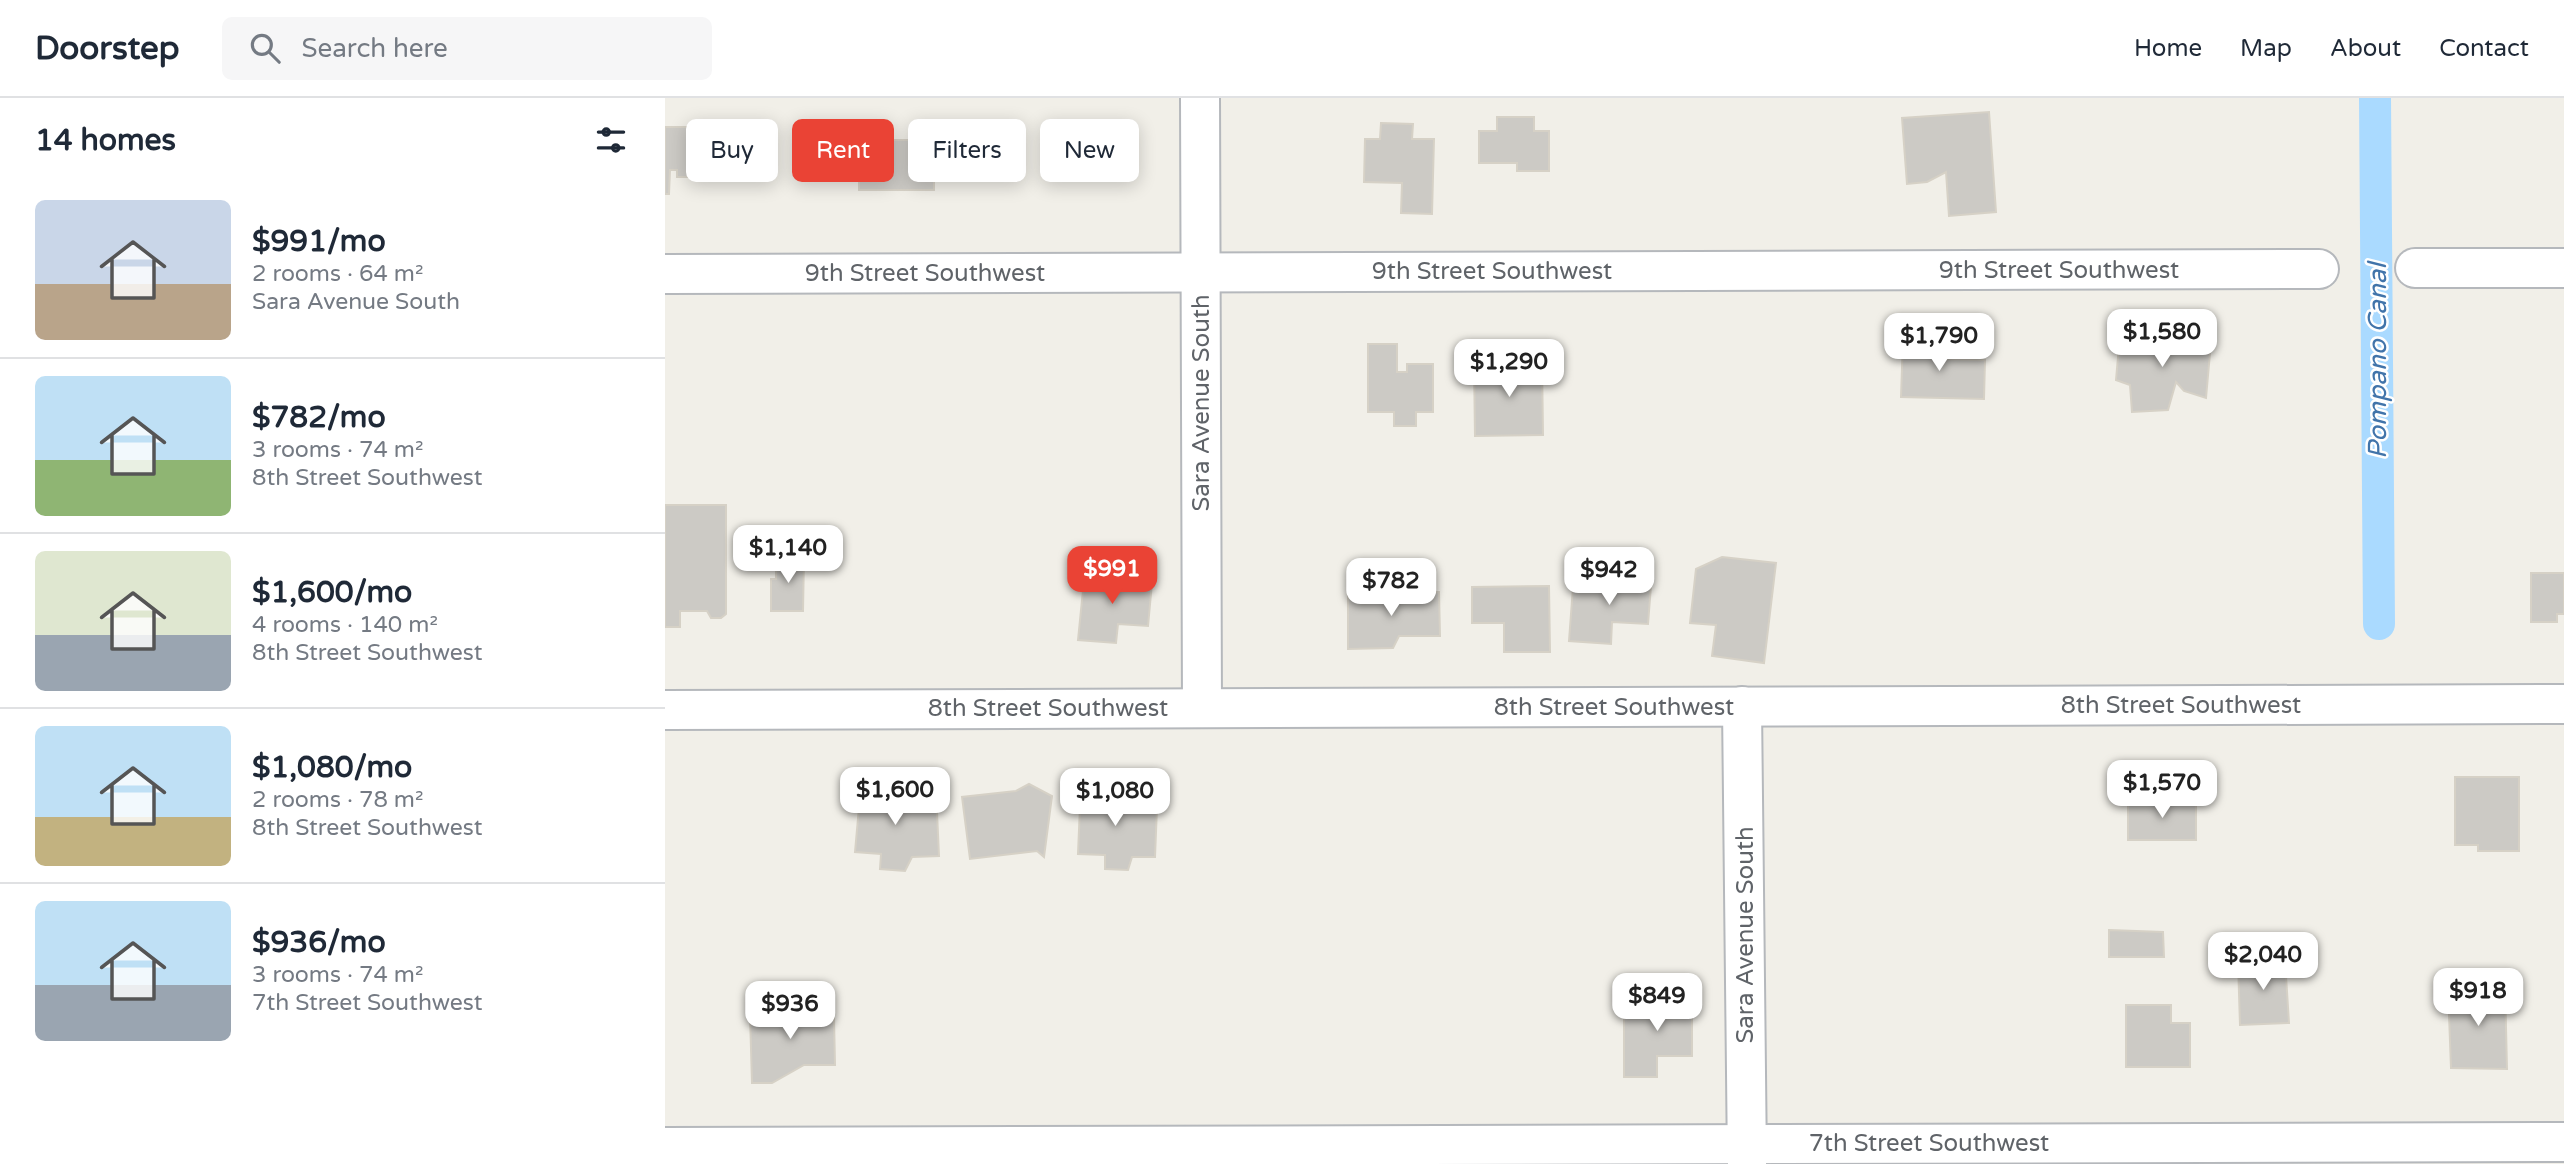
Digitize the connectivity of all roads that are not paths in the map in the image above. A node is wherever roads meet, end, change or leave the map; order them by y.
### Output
1 (1200, 98) edge
2 (2415, 268) dead end
3 (2564, 268) edge
4 (2319, 270) dead end
5 (1201, 271) junction
6 (665, 274) edge
7 (2564, 704) edge
8 (1742, 706) junction
9 (1202, 708) junction
10 (665, 710) edge
11 (2564, 1142) edge
12 (665, 1147) edge
13 (1747, 1154) edge

1 - 5 street, Sara Avenue South
2 - 3 street
4 - 5 street, 9th Street Southwest
5 - 6 street, 9th Street Southwest
5 - 9 street, Sara Avenue South
7 - 8 street, 8th Street Southwest
8 - 9 street, 8th Street Southwest
8 - 13 street, Sara Avenue South
9 - 10 street, 8th Street Southwest
11 - 13 street, 7th Street Southwest
12 - 13 street, 7th Street Southwest

